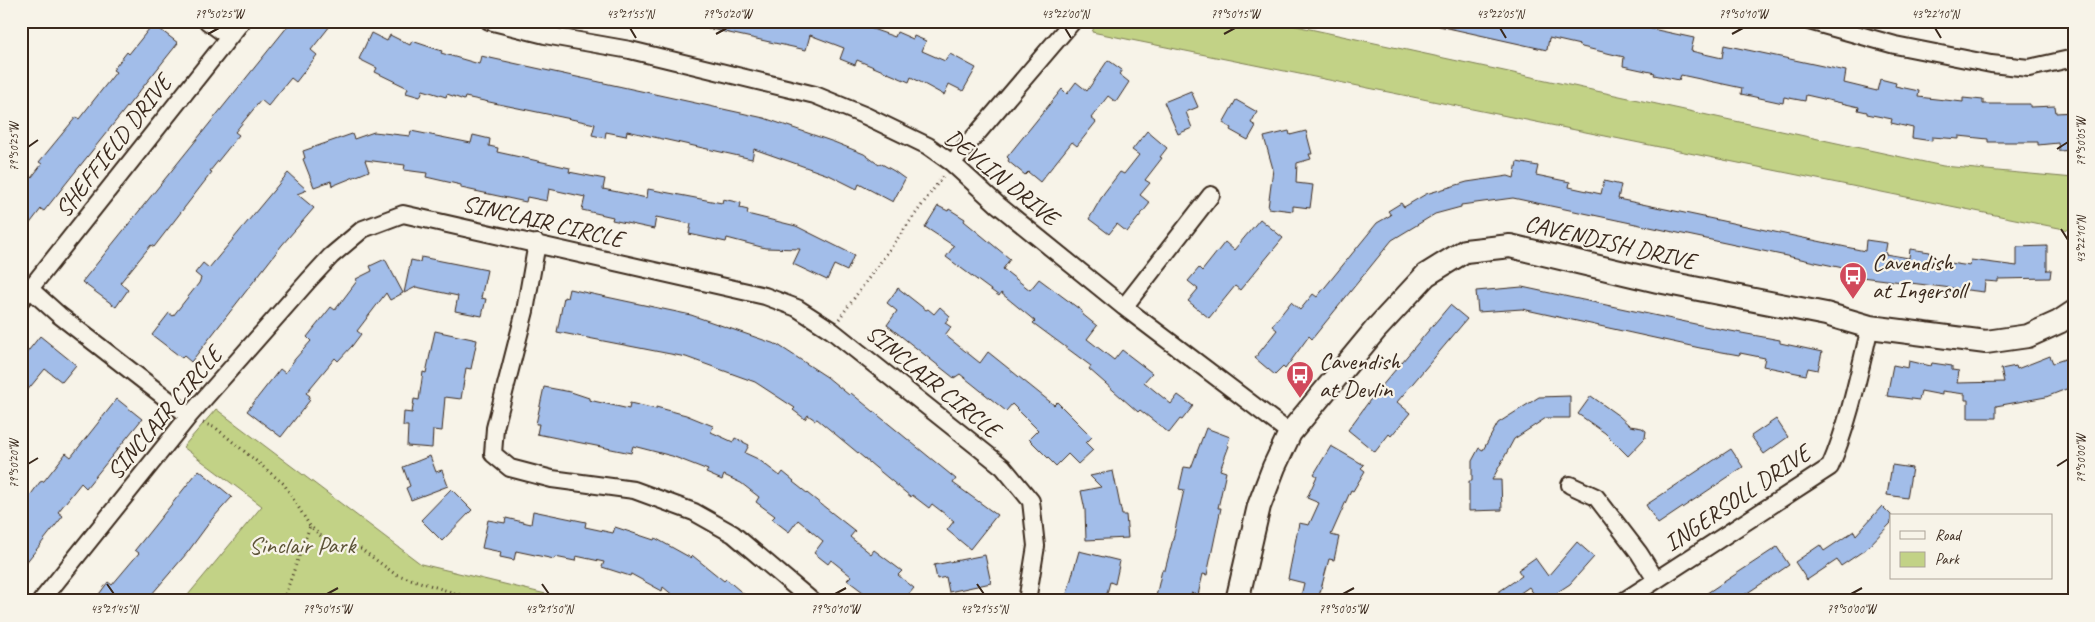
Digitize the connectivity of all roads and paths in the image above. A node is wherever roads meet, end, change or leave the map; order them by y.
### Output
1 (207, 21) edge
2 (242, 21) edge
3 (489, 21) edge
4 (1073, 21) edge
5 (1808, 21) edge
6 (229, 37) junction
7 (2074, 58) edge
8 (952, 163) junction
9 (1211, 195) dead end
10 (537, 243) junction
11 (26, 294) edge
12 (1124, 307) junction
13 (2074, 312) edge
14 (1870, 327) junction
15 (831, 330) junction
16 (189, 416) junction
17 (1290, 433) junction
18 (1570, 485) dead end
19 (310, 526) junction
20 (1656, 580) junction
21 (41, 601) edge
22 (303, 601) edge
23 (479, 601) edge
24 (812, 601) edge
25 (1027, 601) edge
26 (1237, 601) edge
27 (1624, 601) edge

1 - 6 street
2 - 6 street, SHEFFIELD DRIVE
3 - 8 street, DEVLIN DRIVE
4 - 8 street
5 - 7 street
6 - 11 street, SHEFFIELD DRIVE
8 - 12 street, DEVLIN DRIVE
8 - 15 path
9 - 12 street
10 - 15 street, SINCLAIR CIRCLE
10 - 16 street, SINCLAIR CIRCLE
10 - 24 street
11 - 16 street
12 - 17 street, DEVLIN DRIVE
13 - 14 street, CAVENDISH DRIVE
14 - 17 street, CAVENDISH DRIVE
14 - 20 street, INGERSOLL DRIVE
15 - 25 street, SINCLAIR CIRCLE
16 - 19 path
16 - 21 street, SINCLAIR CIRCLE
17 - 26 street, CAVENDISH DRIVE
18 - 20 street
19 - 22 path
19 - 23 path
20 - 27 street, INGERSOLL DRIVE

